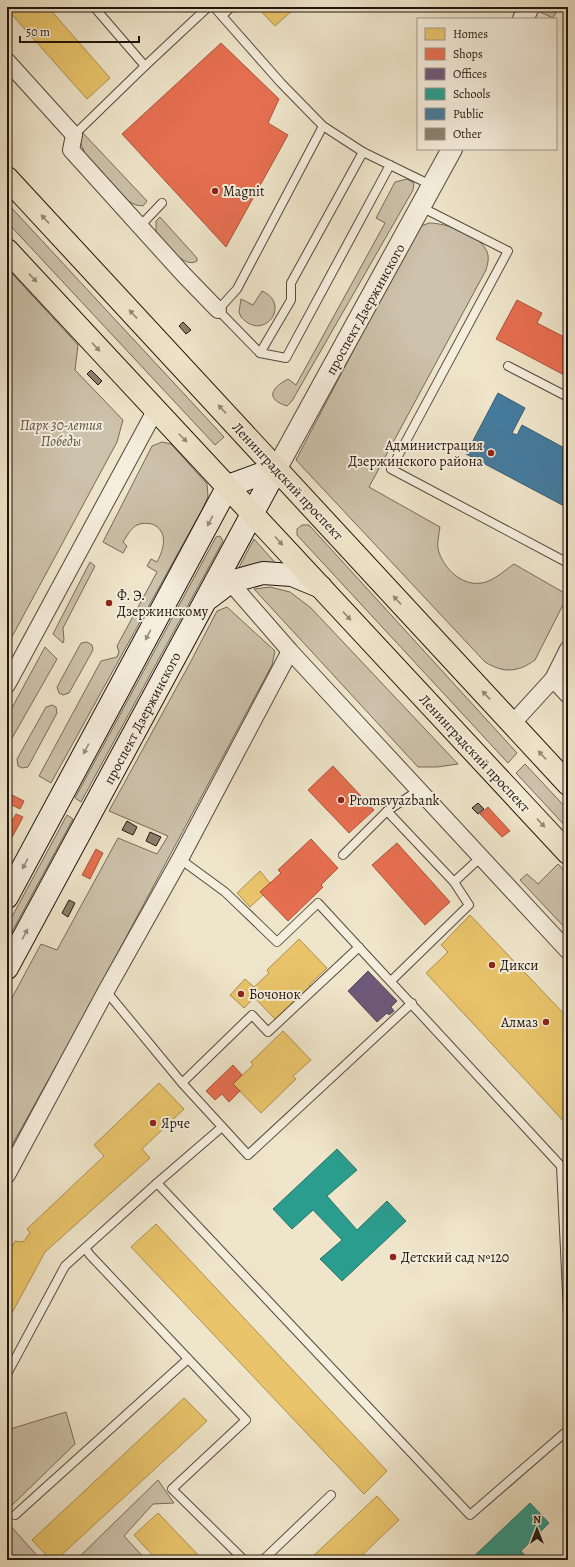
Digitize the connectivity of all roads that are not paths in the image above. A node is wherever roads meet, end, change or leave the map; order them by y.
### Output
1 (94, 7) edge
2 (208, 7) edge
3 (214, 7) edge
4 (231, 7) edge
5 (530, 7) edge
6 (222, 16) junction
7 (524, 18) edge
8 (7, 61) edge
9 (145, 66) junction
10 (323, 126) junction
11 (74, 135) junction
12 (451, 150) edge
13 (363, 152) junction
14 (390, 165) junction
15 (7, 178) edge
16 (432, 186) junction
17 (162, 203) dead end
18 (421, 206) junction
19 (140, 226) junction
20 (7, 250) edge
21 (218, 310) junction
22 (260, 353) junction
23 (508, 366) dead end
24 (568, 396) edge
25 (156, 411) junction
26 (277, 468) junction
27 (228, 486) junction
28 (253, 513) junction
29 (567, 560) edge
30 (230, 582) junction
31 (321, 587) junction
32 (206, 600) junction
33 (568, 649) edge
34 (290, 650) junction
35 (552, 679) junction
36 (7, 685) edge
37 (568, 695) edge
38 (512, 724) junction
39 (568, 784) edge
40 (419, 790) junction
41 (388, 811) junction
42 (568, 853) edge
43 (343, 855) dead end
44 (481, 857) junction
45 (180, 859) junction
46 (454, 882) junction
47 (7, 897) edge
48 (359, 947) junction
49 (568, 951) edge
50 (7, 968) edge
51 (391, 981) junction
52 (106, 991) junction
53 (412, 1003) junction
54 (182, 1083) junction
55 (222, 1127) junction
56 (565, 1166) edge
57 (7, 1175) edge
58 (157, 1183) junction
59 (85, 1248) junction
60 (568, 1313) edge
61 (188, 1359) junction
62 (7, 1374) edge
63 (568, 1430) edge
64 (331, 1495) dead end
65 (15, 1515) dead end
66 (244, 1560) edge
67 (263, 1560) edge

1 - 9 lane
2 - 9 lane
3 - 6 lane
4 - 6 lane
5 - 7 street
6 - 10 lane
8 - 11 street
9 - 11 lane
10 - 13 lane
10 - 21 lane
11 - 19 street
12 - 16 street, проспект Дзержинского
13 - 14 lane
13 - 22 lane
14 - 16 lane
14 - 22 lane
26 -> 15 main road, Ленинградский проспект
16 - 18 street, проспект Дзержинского
17 - 19 lane
18 - 26 street, проспект Дзержинского
18 - 29 lane
19 - 21 street
20 -> 25 main road, Ленинградский проспект
21 - 22 lane
23 - 24 lane
25 -> 27 main road, Ленинградский проспект
25 - 36 street
26 - 27 main road
26 - 28 main road, проспект Дзержинского
38 -> 26 main road, Ленинградский проспект
27 - 28 main road, Ленинградский проспект
27 -> 47 main road
28 -> 31 main road, Ленинградский проспект
28 - 32 main road, проспект Дзержинского
30 - 31 main road
30 - 32 main road
30 - 34 street
31 -> 42 main road, Ленинградский проспект
50 -> 32 main road, проспект Дзержинского
33 - 35 street
34 - 40 street
34 - 45 street
35 - 37 street
35 - 38 street
39 -> 38 main road, Ленинградский проспект
40 - 41 lane
40 - 44 street
41 - 43 lane
41 - 46 lane
44 - 46 lane
44 - 49 street
45 - 48 lane
45 - 52 street
46 - 51 lane
48 - 51 lane
48 - 54 lane
51 - 53 lane
52 - 54 lane
52 - 57 street
53 - 55 lane
53 - 56 lane
54 - 55 lane
55 - 58 lane
56 - 60 lane
58 - 59 lane
58 - 63 lane
59 - 61 lane
59 - 62 lane
61 - 65 lane
61 - 66 lane
64 - 67 lane

